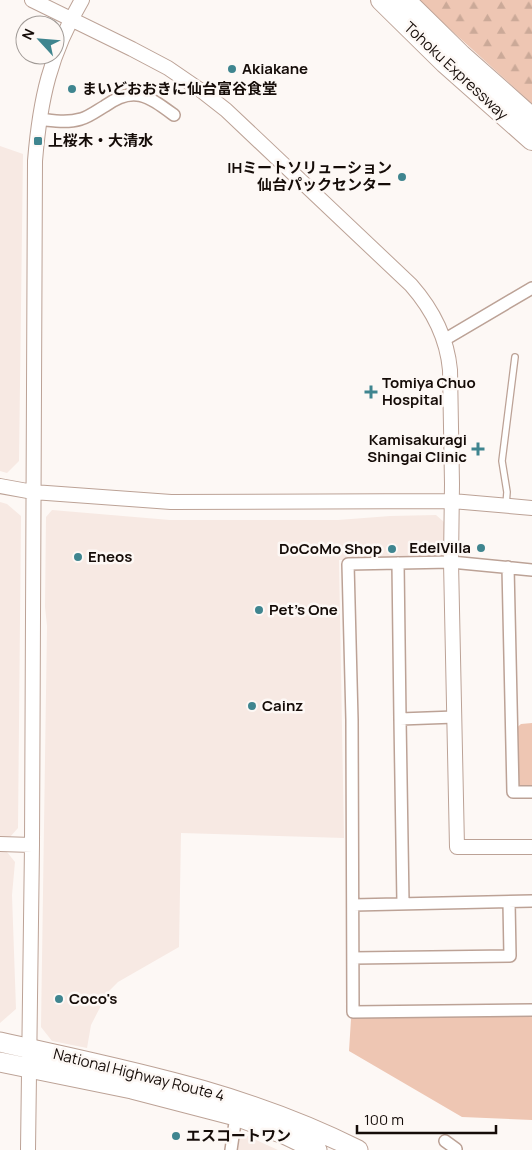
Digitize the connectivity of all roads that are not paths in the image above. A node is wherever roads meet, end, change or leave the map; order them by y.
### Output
1 (32, 0) edge
2 (82, 0) edge
3 (381, 0) edge
4 (405, 0) edge
5 (71, 19) junction
6 (174, 115) dead end
7 (532, 118) edge
8 (39, 119) junction
9 (532, 140) edge
10 (532, 288) edge
11 (444, 340) junction
12 (515, 357) dead end
13 (0, 486) edge
14 (33, 492) junction
15 (452, 501) junction
16 (506, 505) junction
17 (532, 508) edge
18 (451, 562) junction
19 (398, 563) junction
20 (508, 567) junction
21 (532, 570) edge
22 (455, 717) junction
23 (400, 719) junction
24 (532, 792) edge
25 (0, 844) edge
26 (32, 845) junction
27 (532, 847) edge
28 (509, 902) junction
29 (532, 902) edge
30 (403, 903) junction
31 (353, 904) junction
32 (353, 958) junction
33 (532, 1010) edge
34 (0, 1042) edge
35 (29, 1049) junction
36 (0, 1062) edge
37 (29, 1068) junction
38 (236, 1116) junction
39 (445, 1141) dead end
40 (28, 1150) edge
41 (231, 1150) edge
42 (317, 1150) edge
43 (358, 1150) edge
44 (455, 1150) edge

1 - 5 street
2 - 5 street
3 - 9 highway, Tohoku Expressway
4 - 7 highway, Tohoku Expressway
5 - 8 street
5 - 11 street
6 - 8 street
8 - 14 street
10 - 11 street
11 - 15 street
12 - 16 lane
13 - 14 street
14 - 15 street
14 - 26 street
15 - 16 street
15 - 18 street
16 - 17 street
18 - 19 street
18 - 20 street
18 - 22 street
19 - 23 street
19 - 31 street
20 - 21 street
20 - 24 street
22 - 23 street
22 - 27 street
23 - 30 street
25 - 26 street
26 - 35 street
28 - 29 street
28 - 30 street
28 - 32 street
30 - 31 street
31 - 32 street
32 - 33 street
34 - 35 highway, National Highway Route 4
35 - 37 street
35 - 43 highway, National Highway Route 4
36 - 37 highway, National Highway Route 4
37 - 38 highway, National Highway Route 4
37 - 40 street
38 - 41 street
38 - 42 highway, National Highway Route 4
39 - 44 street

